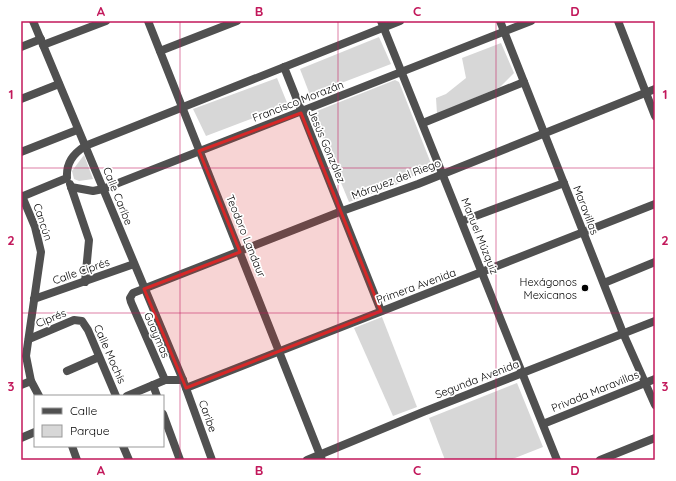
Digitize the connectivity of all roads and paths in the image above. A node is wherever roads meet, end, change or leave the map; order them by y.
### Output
1 (34, 21) edge
2 (106, 21) edge
3 (148, 21) edge
4 (237, 21) edge
5 (400, 21) edge
6 (500, 21) edge
7 (531, 21) edge
8 (618, 21) edge
9 (383, 24) edge
10 (505, 32) junction
11 (42, 42) junction
12 (21, 47) edge
13 (160, 50) junction
14 (284, 67) junction
15 (402, 72) junction
16 (524, 82) junction
17 (59, 84) junction
18 (655, 89) edge
19 (646, 92) junction
20 (21, 99) edge
21 (183, 107) junction
22 (301, 113) junction
23 (655, 116) edge
24 (423, 123) junction
25 (77, 130) junction
26 (545, 132) junction
27 (85, 146) junction
28 (199, 151) junction
29 (21, 152) edge
30 (443, 172) junction
31 (67, 178) junction
32 (564, 183) junction
33 (71, 187) junction
34 (103, 189) junction
35 (22, 196) edge
36 (655, 204) edge
37 (342, 211) junction
38 (462, 221) junction
39 (583, 232) junction
40 (240, 252) junction
41 (655, 262) edge
42 (134, 264) junction
43 (483, 273) junction
44 (85, 282) junction
45 (604, 283) junction
46 (144, 289) junction
47 (130, 298) joint
48 (34, 299) junction
49 (381, 311) junction
50 (82, 321) joint
51 (655, 321) edge
52 (623, 333) junction
53 (28, 339) junction
54 (280, 352) junction
55 (99, 357) junction
56 (67, 371) dead end
57 (523, 374) junction
58 (165, 380) junction
59 (182, 380) junction
60 (655, 380) edge
61 (31, 381) junction
62 (645, 383) junction
63 (21, 385) edge
64 (153, 385) junction
65 (186, 388) junction
66 (39, 395) edge
67 (116, 395) edge
68 (128, 395) edge
69 (157, 395) edge
70 (655, 405) edge
71 (164, 417) edge
72 (543, 424) junction
73 (34, 432) edge
74 (21, 438) edge
75 (655, 438) edge
76 (72, 447) edge
77 (123, 447) edge
78 (321, 457) edge
79 (77, 460) edge
80 (129, 460) edge
81 (180, 460) edge
82 (212, 460) edge
83 (307, 460) edge
84 (557, 460) edge
85 (600, 460) edge

1 - 11 street, Calle Caribe
2 - 11 street
3 - 13 street, Teodoro Landaur
4 - 13 street
5 - 9 street
6 - 10 street, Maravillas
7 - 10 street, Francisco Morazán
8 - 19 street
9 - 14 street
9 - 15 street, Manuel Múzquiz
10 - 15 street, Francisco Morazán
10 - 16 street, Maravillas
11 - 12 street
11 - 17 street, Calle Caribe
13 - 21 street, Teodoro Landaur
14 - 21 street
14 - 22 street, Jesús González
15 - 22 street, Francisco Morazán
15 - 24 street, Manuel Múzquiz
16 - 24 street
16 - 26 street, Maravillas
17 - 20 street
17 - 25 street, Calle Caribe
18 - 19 street, Márquez del Riego
19 - 23 street
19 - 26 street, Márquez del Riego
21 - 27 street
21 - 28 street, Teodoro Landaur
22 - 28 street, Francisco Morazán
22 - 37 street, Jesús González
24 - 30 street, Manuel Múzquiz
25 - 27 street, Calle Caribe
25 - 29 street
26 - 30 street, Márquez del Riego
26 - 32 street, Maravillas
27 - 31 street
27 - 34 street, Calle Caribe
28 - 34 street, Francisco Morazán
28 - 40 street, Teodoro Landaur
30 - 37 street, Márquez del Riego
30 - 38 street, Manuel Múzquiz
31 - 33 street
31 - 35 street
32 - 38 street
32 - 39 street, Maravillas
33 - 34 street, Francisco Morazán
33 - 44 street
34 - 42 street, Calle Caribe
35 - 48 street, Cancún
36 - 39 street, Primera Avenida
37 - 40 street, Márquez del Riego
37 - 49 street, Jesús González
38 - 43 street, Manuel Múzquiz
39 - 43 street, Primera Avenida
39 - 45 street, Maravillas
40 - 46 street, Márquez del Riego
40 - 54 street, Teodoro Landaur
41 - 45 street
42 - 44 street, Calle Ciprés
42 - 46 street, Calle Caribe
43 - 49 street, Primera Avenida
43 - 57 street, Manuel Múzquiz
44 - 48 street, Calle Ciprés
45 - 52 street, Maravillas
46 - 47 street, Márquez del Riego
46 - 59 street, Calle Caribe
47 - 58 street, Guaymas
48 - 53 street, Cancún
49 - 54 street, Primera Avenida
50 - 53 street, Ciprés
50 - 55 street, Calle Mochis
51 - 52 street, Segunda Avenida
52 - 57 street, Segunda Avenida
52 - 62 street, Maravillas
53 - 61 street, Cancún
54 - 65 street, Primera Avenida
54 - 78 street, Teodoro Landaur
55 - 56 street
55 - 67 street, Calle Mochis
57 - 72 street, Manuel Múzquiz
57 - 78 street, Segunda Avenida
58 - 59 street
58 - 64 street
59 - 65 street, Caribe
60 - 62 street, Privada Maravillas
61 - 63 street
61 - 66 street, Cancún
62 - 70 street, Maravillas
62 - 72 street, Privada Maravillas
64 - 68 street
64 - 69 street
65 - 82 street, Caribe
71 - 81 street
72 - 84 street, Manuel Múzquiz
73 - 74 street
75 - 85 street
76 - 79 street
77 - 80 street
78 - 83 street, Segunda Avenida

